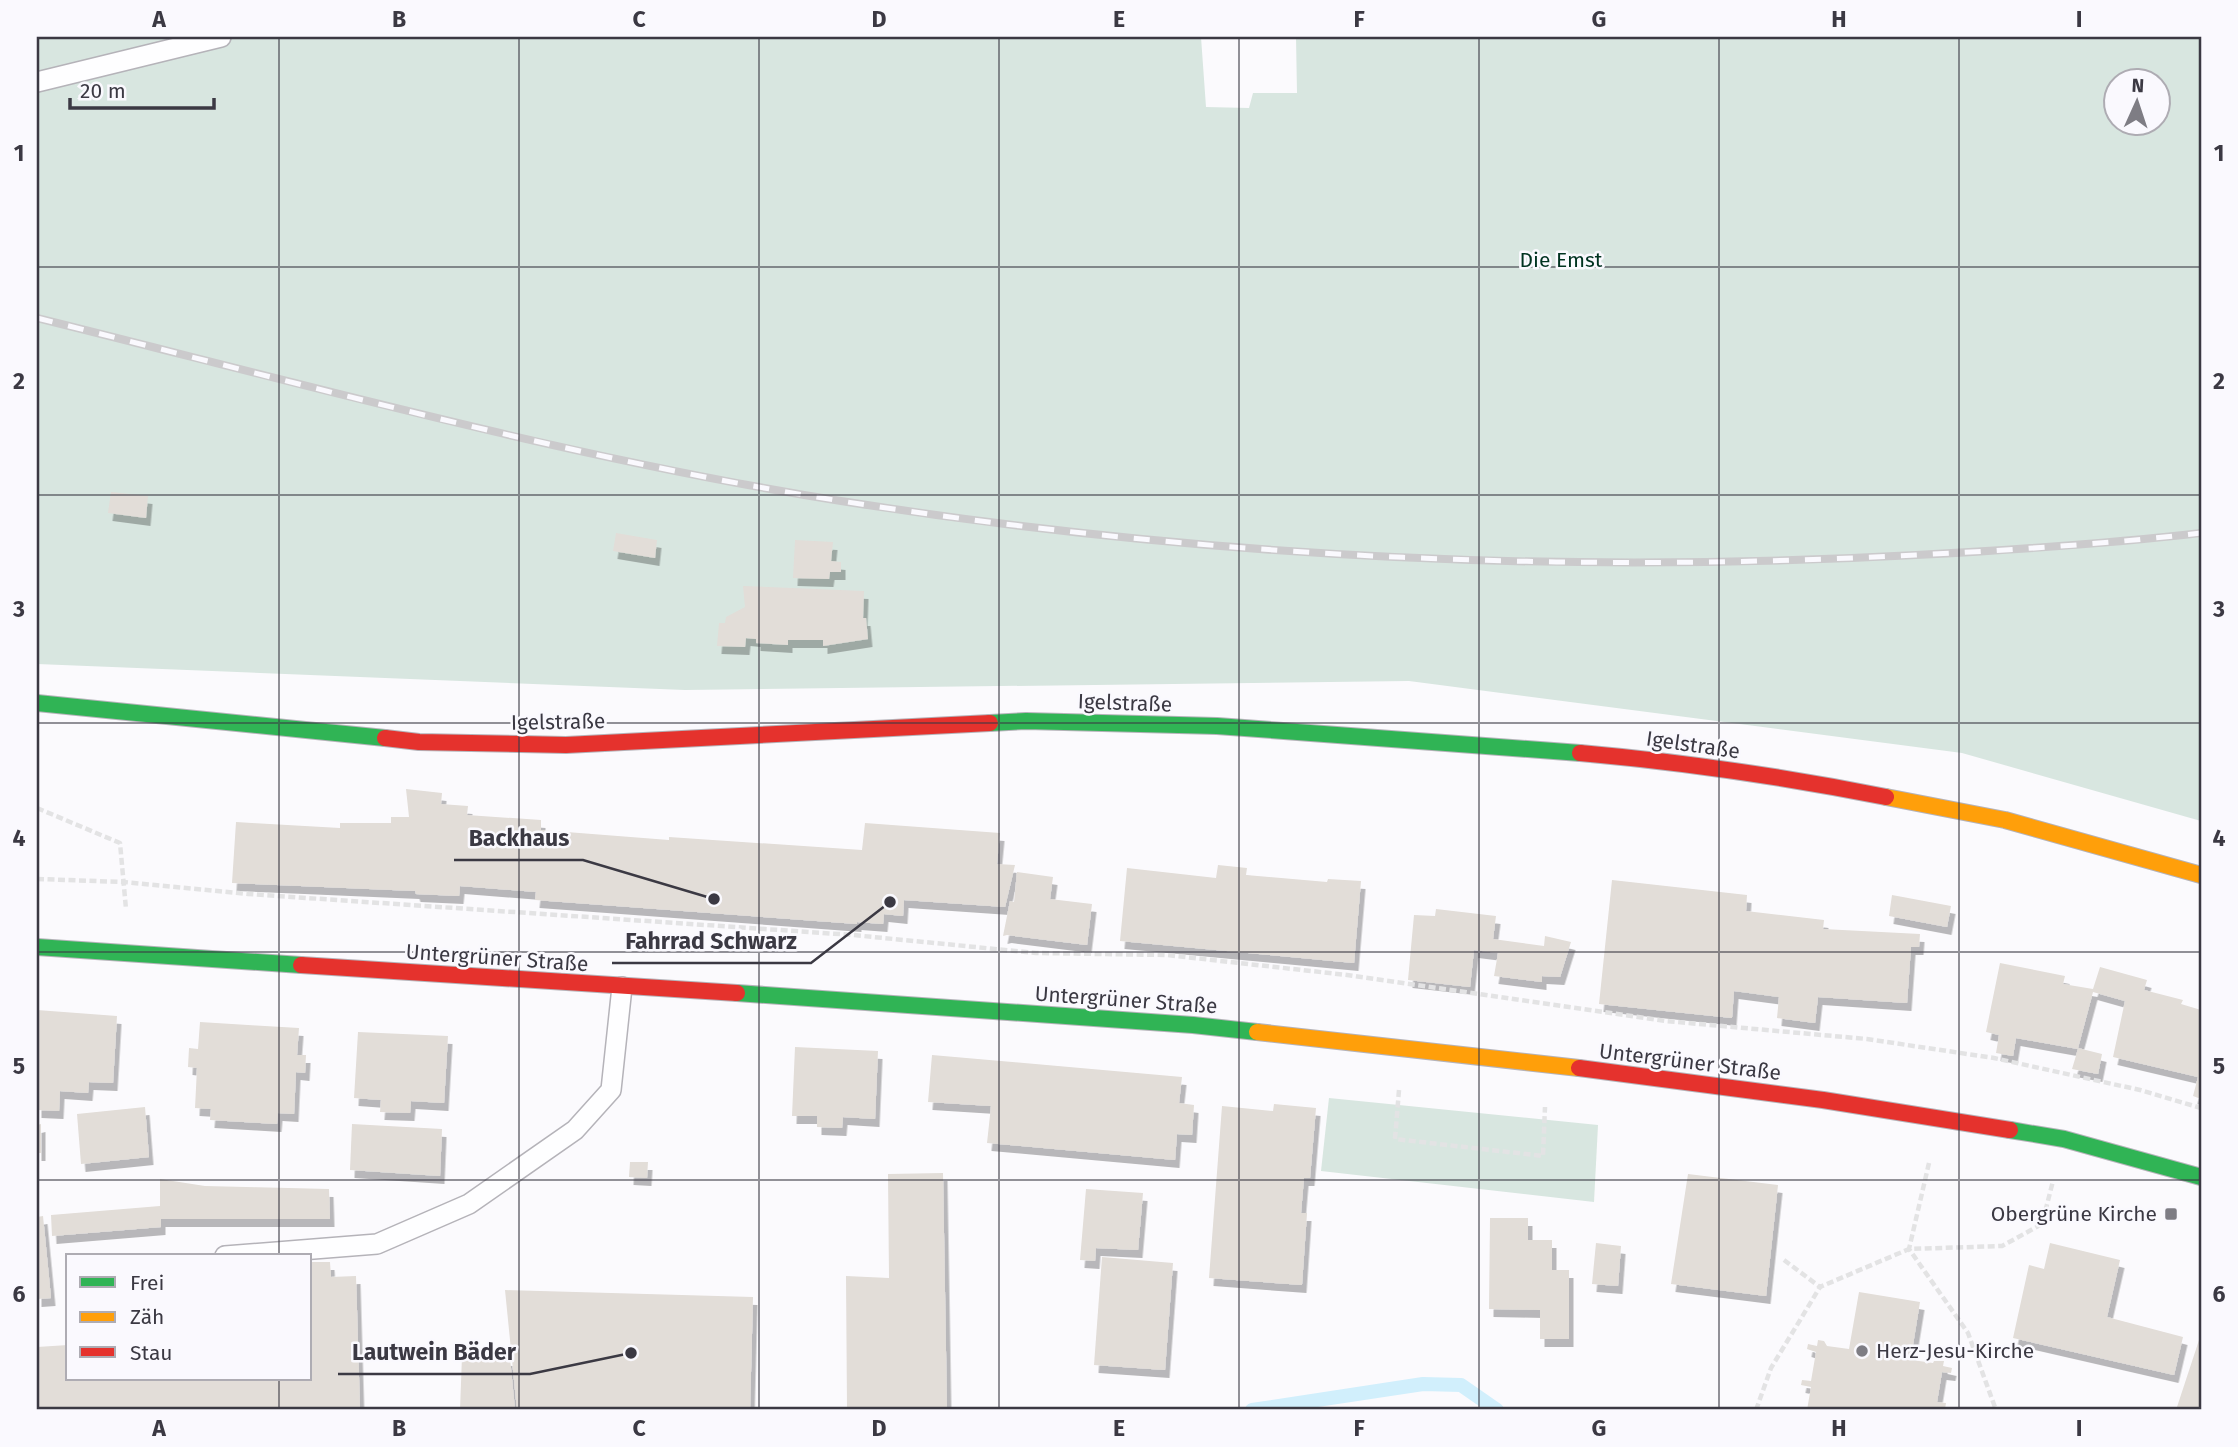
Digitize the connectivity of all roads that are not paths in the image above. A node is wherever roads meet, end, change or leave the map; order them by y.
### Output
1 (221, 37) edge
2 (37, 82) edge
3 (37, 704) edge
4 (2201, 875) edge
5 (37, 947) edge
6 (622, 987) junction
7 (2201, 1177) edge
8 (250, 1254) edge

1 - 2 lane
3 - 4 main road, Igelstraße
5 - 6 main road, Untergrüner Straße
6 - 7 main road, Untergrüner Straße
6 - 8 lane

